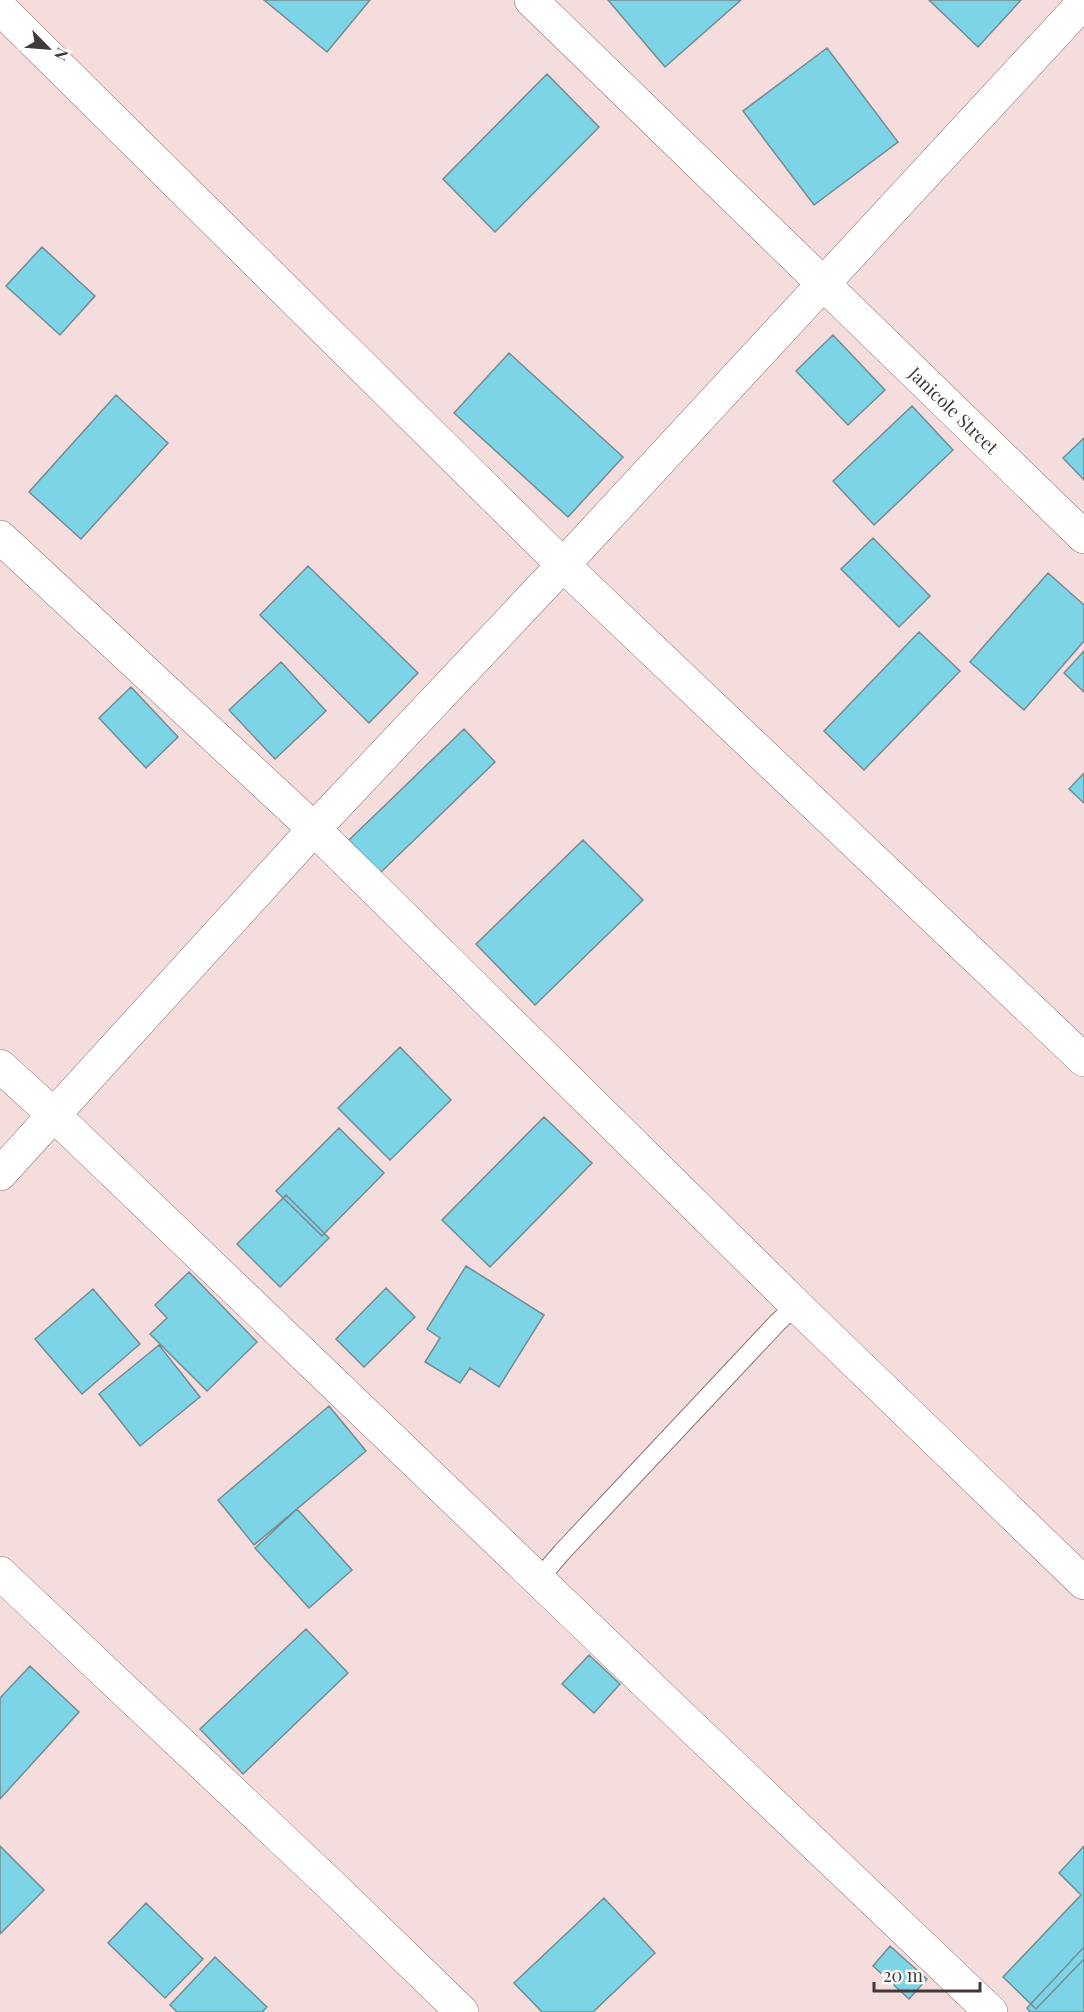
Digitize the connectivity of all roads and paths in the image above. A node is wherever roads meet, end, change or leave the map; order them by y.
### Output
1 (531, 0) edge
2 (0, 8) edge
3 (1079, 16) edge
4 (822, 284) junction
5 (0, 537) edge
6 (1084, 537) edge
7 (563, 566) junction
8 (314, 829) junction
9 (1084, 1060) edge
10 (0, 1066) edge
11 (55, 1116) junction
12 (0, 1174) edge
13 (796, 1305) junction
14 (0, 1574) edge
15 (538, 1580) junction
16 (1084, 1583) edge
17 (462, 2012) edge
18 (991, 2012) edge

1 - 4 street, Janicole Street
2 - 7 street
3 - 4 street
4 - 6 street, Janicole Street
4 - 7 street
5 - 8 street
7 - 8 street
7 - 9 street
8 - 11 street
8 - 13 street
10 - 11 street
11 - 12 street
11 - 15 street
13 - 15 lane
13 - 16 street
14 - 17 street
15 - 18 street

